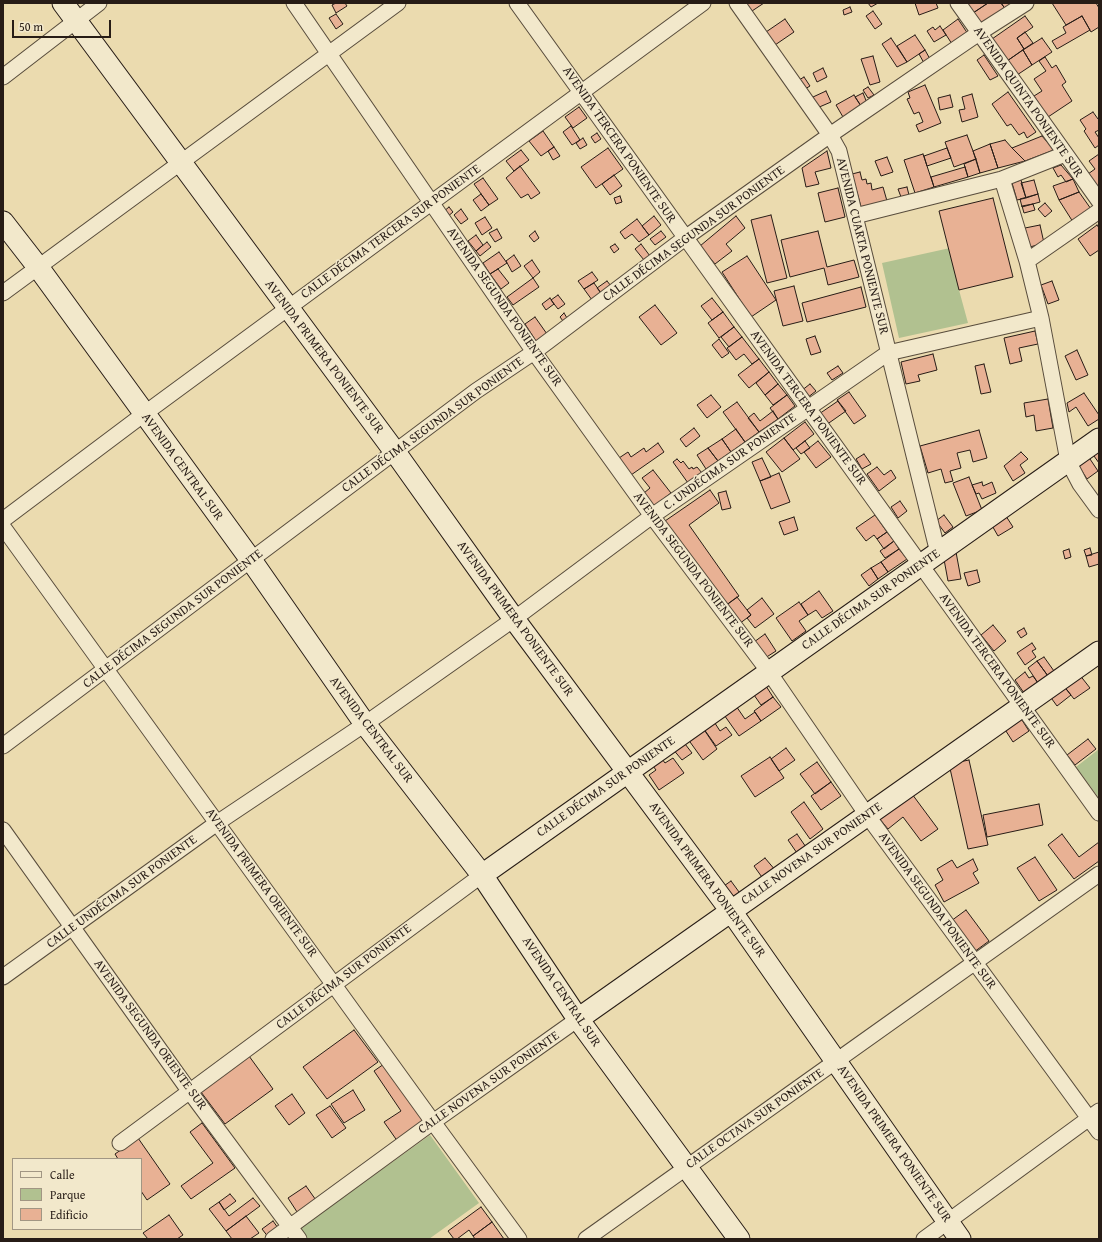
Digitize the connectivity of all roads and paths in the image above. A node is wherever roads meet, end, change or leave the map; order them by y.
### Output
1 (63, 3) edge
2 (99, 3) edge
3 (294, 3) edge
4 (398, 3) edge
5 (517, 3) edge
6 (703, 3) edge
7 (737, 3) edge
8 (958, 3) edge
9 (1026, 3) edge
10 (76, 20) junction
11 (979, 33) junction
12 (330, 53) junction
13 (3, 77) edge
14 (582, 92) junction
15 (830, 135) junction
16 (1065, 154) junction
17 (180, 162) junction
18 (1002, 180) junction
19 (1099, 201) edge
20 (432, 203) junction
21 (1099, 211) edge
22 (855, 216) junction
23 (3, 222) edge
24 (685, 238) junction
25 (1027, 261) junction
26 (38, 267) junction
27 (3, 293) edge
28 (288, 308) junction
29 (1041, 318) junction
30 (534, 352) junction
31 (888, 353) junction
32 (808, 408) junction
33 (144, 414) junction
34 (1099, 439) edge
35 (395, 452) junction
36 (1068, 461) junction
37 (1099, 510) edge
38 (652, 516) junction
39 (3, 520) edge
40 (3, 527) edge
41 (938, 552) junction
42 (250, 560) junction
43 (920, 565) junction
44 (514, 619) junction
45 (1099, 652) edge
46 (106, 669) junction
47 (769, 672) junction
48 (1022, 706) junction
49 (365, 724) junction
50 (3, 746) edge
51 (628, 771) junction
52 (1099, 813) edge
53 (867, 815) junction
54 (217, 823) junction
55 (3, 830) edge
56 (482, 874) junction
57 (1099, 874) edge
58 (731, 911) junction
59 (72, 927) junction
60 (974, 962) junction
61 (3, 977) edge
62 (334, 984) junction
63 (578, 1019) junction
64 (836, 1062) junction
65 (190, 1092) junction
66 (1094, 1115) edge
67 (433, 1122) junction
68 (1099, 1132) edge
69 (120, 1143) dead end
70 (687, 1168) junction
71 (948, 1222) junction
72 (290, 1226) junction
73 (273, 1239) edge
74 (299, 1239) edge
75 (519, 1239) edge
76 (586, 1239) edge
77 (739, 1239) edge
78 (924, 1239) edge
79 (960, 1239) edge

1 - 10 street, AVENIDA PRIMERA PONIENTE SUR
2 - 10 street
3 - 12 street, AVENIDA SEGUNDA PONIENTE SUR
4 - 12 street
5 - 14 street, AVENIDA TERCERA PONIENTE SUR
6 - 14 street, CALLE DÉCIMA TERCERA SUR PONIENTE
7 - 15 street, AVENIDA CUARTA PONIENTE SUR
8 - 11 street, AVENIDA QUINTA PONIENTE SUR
9 - 11 street, CALLE DÉCIMA SEGUNDA SUR PONIENTE
10 - 13 street
10 - 17 street, AVENIDA PRIMERA PONIENTE SUR
11 - 15 street, CALLE DÉCIMA SEGUNDA SUR PONIENTE
11 - 16 street, AVENIDA QUINTA PONIENTE SUR
12 - 17 street
12 - 20 street, AVENIDA SEGUNDA PONIENTE SUR
14 - 20 street, CALLE DÉCIMA TERCERA SUR PONIENTE
14 - 24 street, AVENIDA TERCERA PONIENTE SUR
15 - 22 street, AVENIDA CUARTA PONIENTE SUR
15 - 24 street, CALLE DÉCIMA SEGUNDA SUR PONIENTE
16 - 18 street
16 - 19 street, AVENIDA QUINTA PONIENTE SUR
17 - 26 street
17 - 28 street, AVENIDA PRIMERA PONIENTE SUR
18 - 22 street
18 - 25 street
20 - 28 street, CALLE DÉCIMA TERCERA SUR PONIENTE
20 - 30 street, AVENIDA SEGUNDA PONIENTE SUR
21 - 25 street
22 - 31 street, AVENIDA CUARTA PONIENTE SUR
23 - 26 street, AVENIDA CENTRAL SUR
24 - 30 street, CALLE DÉCIMA SEGUNDA SUR PONIENTE
24 - 32 street, AVENIDA TERCERA PONIENTE SUR
25 - 29 street
26 - 27 street
26 - 33 street, AVENIDA CENTRAL SUR
28 - 33 street, CALLE DÉCIMA TERCERA SUR PONIENTE
28 - 35 street, AVENIDA PRIMERA PONIENTE SUR
29 - 31 street
29 - 36 street
30 - 35 street, CALLE DÉCIMA SEGUNDA SUR PONIENTE
30 - 38 street, AVENIDA SEGUNDA PONIENTE SUR
31 - 32 street, C. UNDÉCIMA SUR PONIENTE
31 - 41 street, AVENIDA CUARTA PONIENTE SUR
32 - 38 street, C. UNDÉCIMA SUR PONIENTE
32 - 43 street, AVENIDA TERCERA PONIENTE SUR
33 - 39 street, CALLE DÉCIMA TERCERA SUR PONIENTE
33 - 42 street, AVENIDA CENTRAL SUR
34 - 36 street, CALLE DÉCIMA SUR PONIENTE
35 - 42 street, CALLE DÉCIMA SEGUNDA SUR PONIENTE
35 - 44 street, AVENIDA PRIMERA PONIENTE SUR
36 - 37 street
36 - 41 street, CALLE DÉCIMA SUR PONIENTE
38 - 44 street, CALLE UNDÉCIMA SUR PONIENTE
38 - 47 street, AVENIDA SEGUNDA PONIENTE SUR
40 - 46 street, AVENIDA PRIMERA ORIENTE SUR
41 - 43 street, CALLE DÉCIMA SUR PONIENTE
42 - 46 street, CALLE DÉCIMA SEGUNDA SUR PONIENTE
42 - 49 street, AVENIDA CENTRAL SUR
43 - 47 street, CALLE DÉCIMA SUR PONIENTE
43 - 48 street, AVENIDA TERCERA PONIENTE SUR
44 - 49 street, CALLE UNDÉCIMA SUR PONIENTE
44 - 51 street, AVENIDA PRIMERA PONIENTE SUR
45 - 48 street, CALLE NOVENA SUR PONIENTE
46 - 50 street, CALLE DÉCIMA SEGUNDA SUR PONIENTE
46 - 54 street, AVENIDA PRIMERA ORIENTE SUR
47 - 51 street, CALLE DÉCIMA SUR PONIENTE
47 - 53 street, AVENIDA SEGUNDA PONIENTE SUR
48 - 52 street, AVENIDA TERCERA PONIENTE SUR
48 - 53 street, CALLE NOVENA SUR PONIENTE
49 - 54 street, CALLE UNDÉCIMA SUR PONIENTE
49 - 56 street, AVENIDA CENTRAL SUR
51 - 56 street, CALLE DÉCIMA SUR PONIENTE
51 - 58 street, AVENIDA PRIMERA PONIENTE SUR
53 - 58 street, CALLE NOVENA SUR PONIENTE
53 - 60 street, AVENIDA SEGUNDA PONIENTE SUR
54 - 59 street, CALLE UNDÉCIMA SUR PONIENTE
54 - 62 street, AVENIDA PRIMERA ORIENTE SUR
55 - 59 street, AVENIDA SEGUNDA ORIENTE SUR
56 - 62 street, CALLE DÉCIMA SUR PONIENTE
56 - 63 street, AVENIDA CENTRAL SUR
57 - 60 street, CALLE OCTAVA SUR PONIENTE
58 - 63 street, CALLE NOVENA SUR PONIENTE
58 - 64 street, AVENIDA PRIMERA PONIENTE SUR
59 - 61 street, CALLE UNDÉCIMA SUR PONIENTE
59 - 65 street, AVENIDA SEGUNDA ORIENTE SUR
60 - 64 street, CALLE OCTAVA SUR PONIENTE
60 - 66 street, AVENIDA SEGUNDA PONIENTE SUR
62 - 65 street, CALLE DÉCIMA SUR PONIENTE
62 - 67 street, AVENIDA PRIMERA ORIENTE SUR
63 - 67 street, CALLE NOVENA SUR PONIENTE
63 - 70 street, AVENIDA CENTRAL SUR
64 - 70 street, CALLE OCTAVA SUR PONIENTE
64 - 71 street, AVENIDA PRIMERA PONIENTE SUR
65 - 69 street, CALLE DÉCIMA SUR PONIENTE
65 - 72 street, AVENIDA SEGUNDA ORIENTE SUR
66 - 68 street, AVENIDA SEGUNDA PONIENTE SUR
66 - 71 street
67 - 72 street, CALLE NOVENA SUR PONIENTE
67 - 75 street, AVENIDA PRIMERA ORIENTE SUR
70 - 76 street, CALLE OCTAVA SUR PONIENTE
70 - 77 street, AVENIDA CENTRAL SUR
71 - 78 street
71 - 79 street, AVENIDA PRIMERA PONIENTE SUR
72 - 73 street, CALLE NOVENA SUR PONIENTE
72 - 74 street, AVENIDA SEGUNDA ORIENTE SUR

